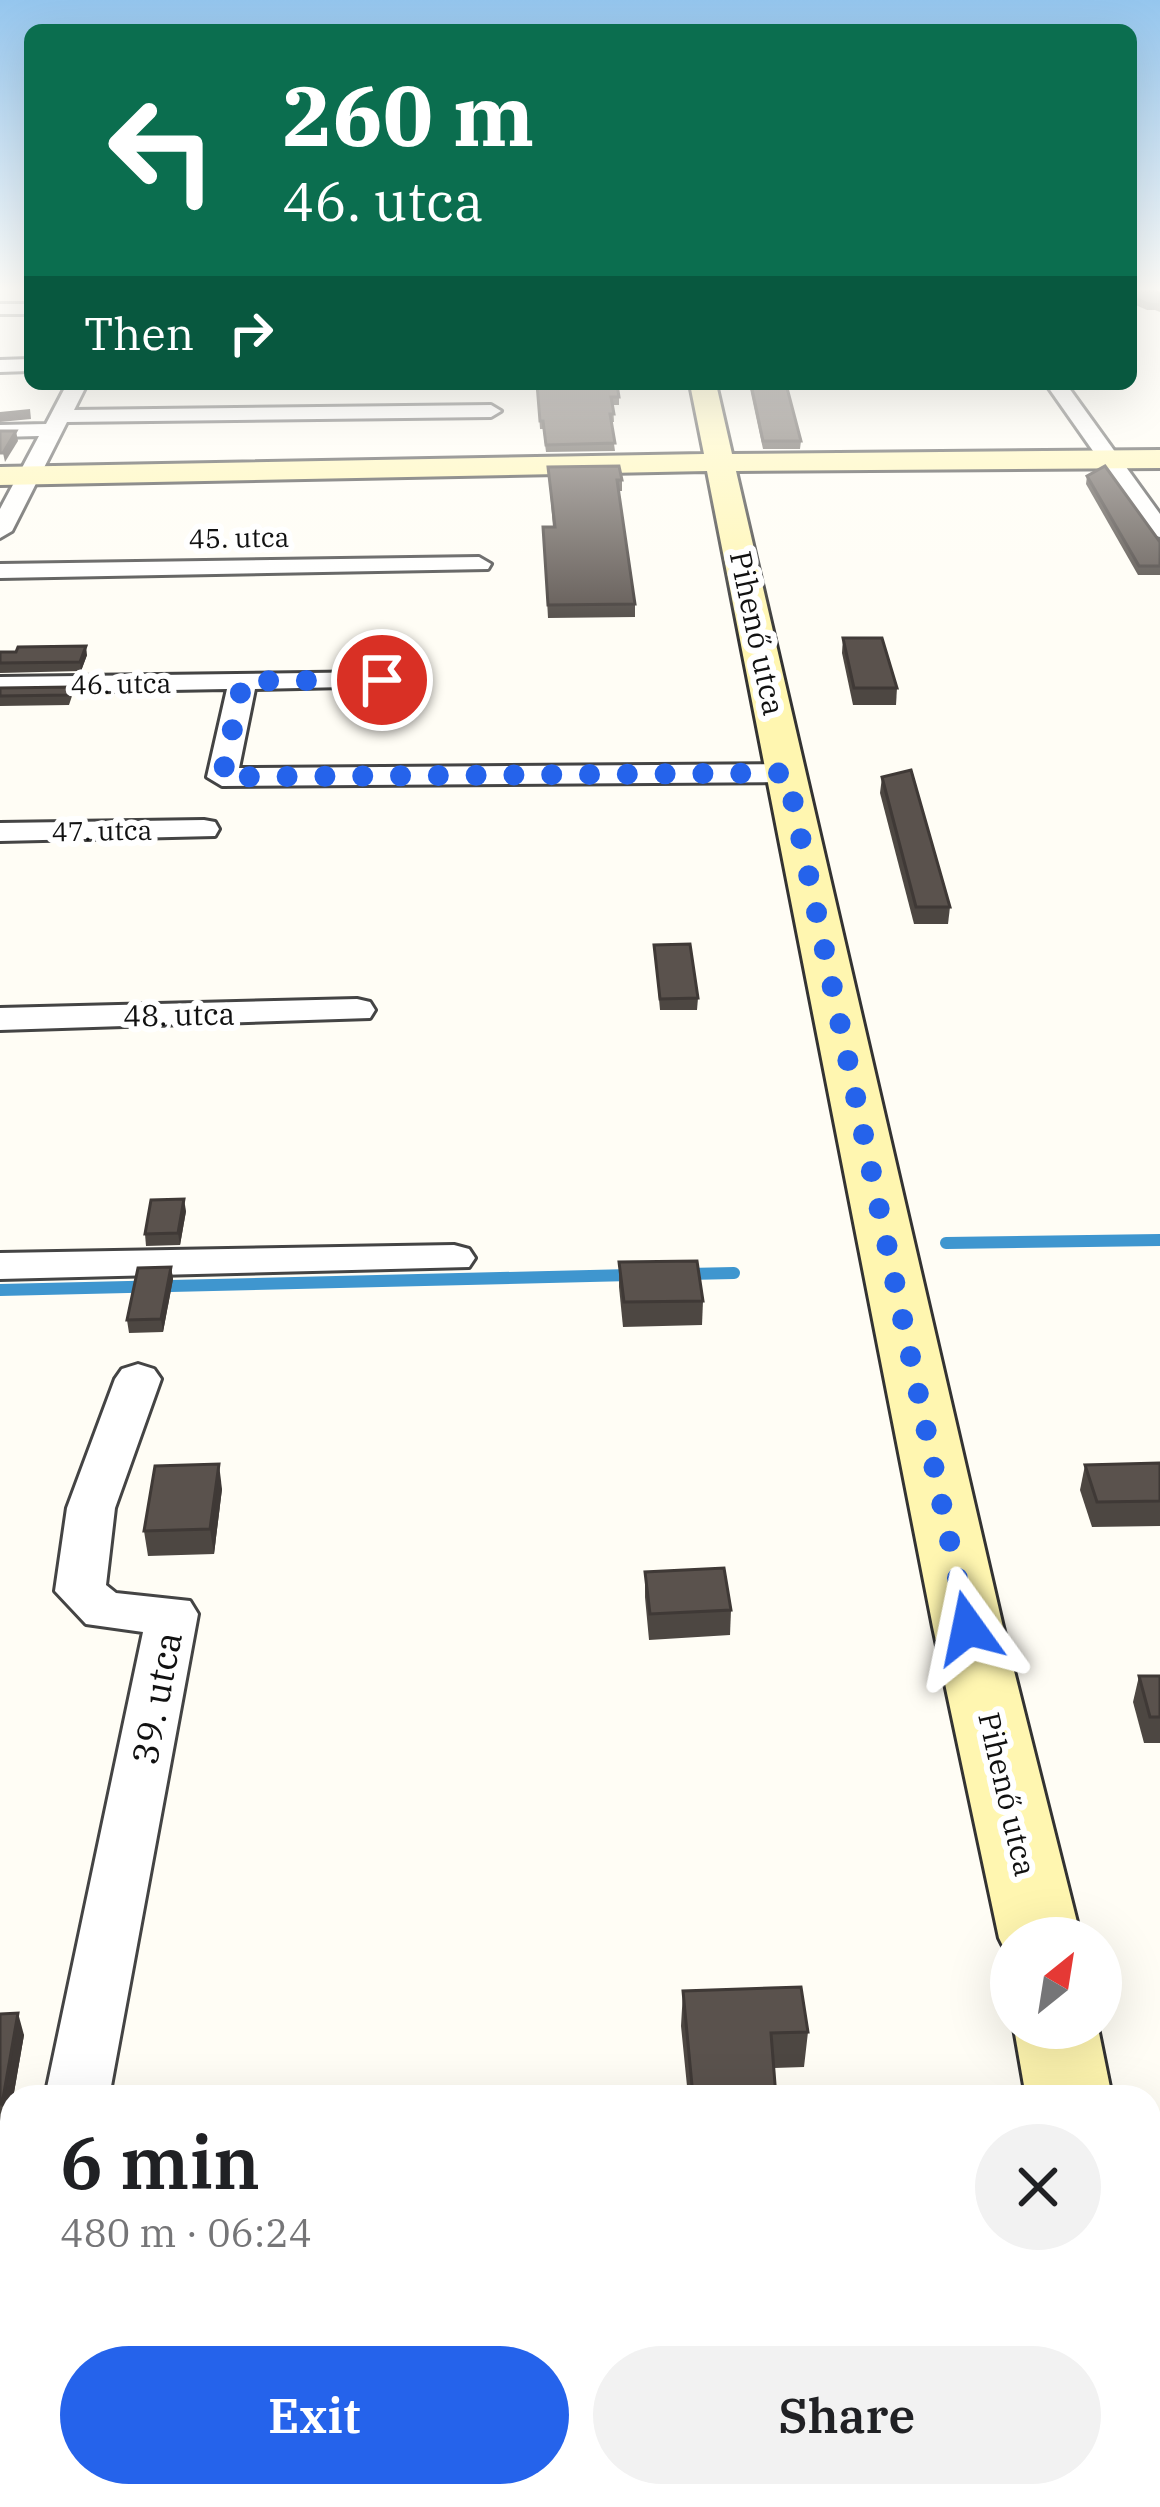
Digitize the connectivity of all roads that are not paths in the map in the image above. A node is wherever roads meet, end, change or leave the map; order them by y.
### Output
1 (65, 408) edge
2 (709, 408) edge
3 (1074, 408) edge
4 (490, 411) dead end
5 (57, 423) junction
6 (0, 431) edge
7 (1111, 459) junction
8 (1160, 459) edge
9 (722, 463) junction
10 (15, 476) edge
11 (1, 526) edge
12 (1160, 530) edge
13 (479, 564) dead end
14 (0, 571) edge
15 (382, 680) dead end
16 (243, 681) junction
17 (0, 685) edge
18 (787, 773) junction
19 (204, 829) dead end
20 (0, 832) edge
21 (357, 1010) dead end
22 (0, 1019) edge
23 (454, 1258) dead end
24 (0, 1266) edge
25 (138, 1379) dead end
26 (1035, 1917) edge
27 (1060, 2049) edge
28 (79, 2085) edge
29 (1067, 2085) edge

1 - 5 street
2 - 9 street, Pihenő utca
3 - 7 street
4 - 5 street
5 - 6 street
5 - 10 street
7 - 8 street
7 - 9 street
7 - 12 street
9 - 10 street
9 - 18 street, Pihenő utca
10 - 11 street
13 - 14 street, 45. utca
15 - 16 street, 46. utca
16 - 17 street, 46. utca
16 - 18 street
18 - 26 street, Pihenő utca
19 - 20 street, 47. utca
21 - 22 street, 48. utca
23 - 24 street
25 - 28 street, 39. utca
27 - 29 street

